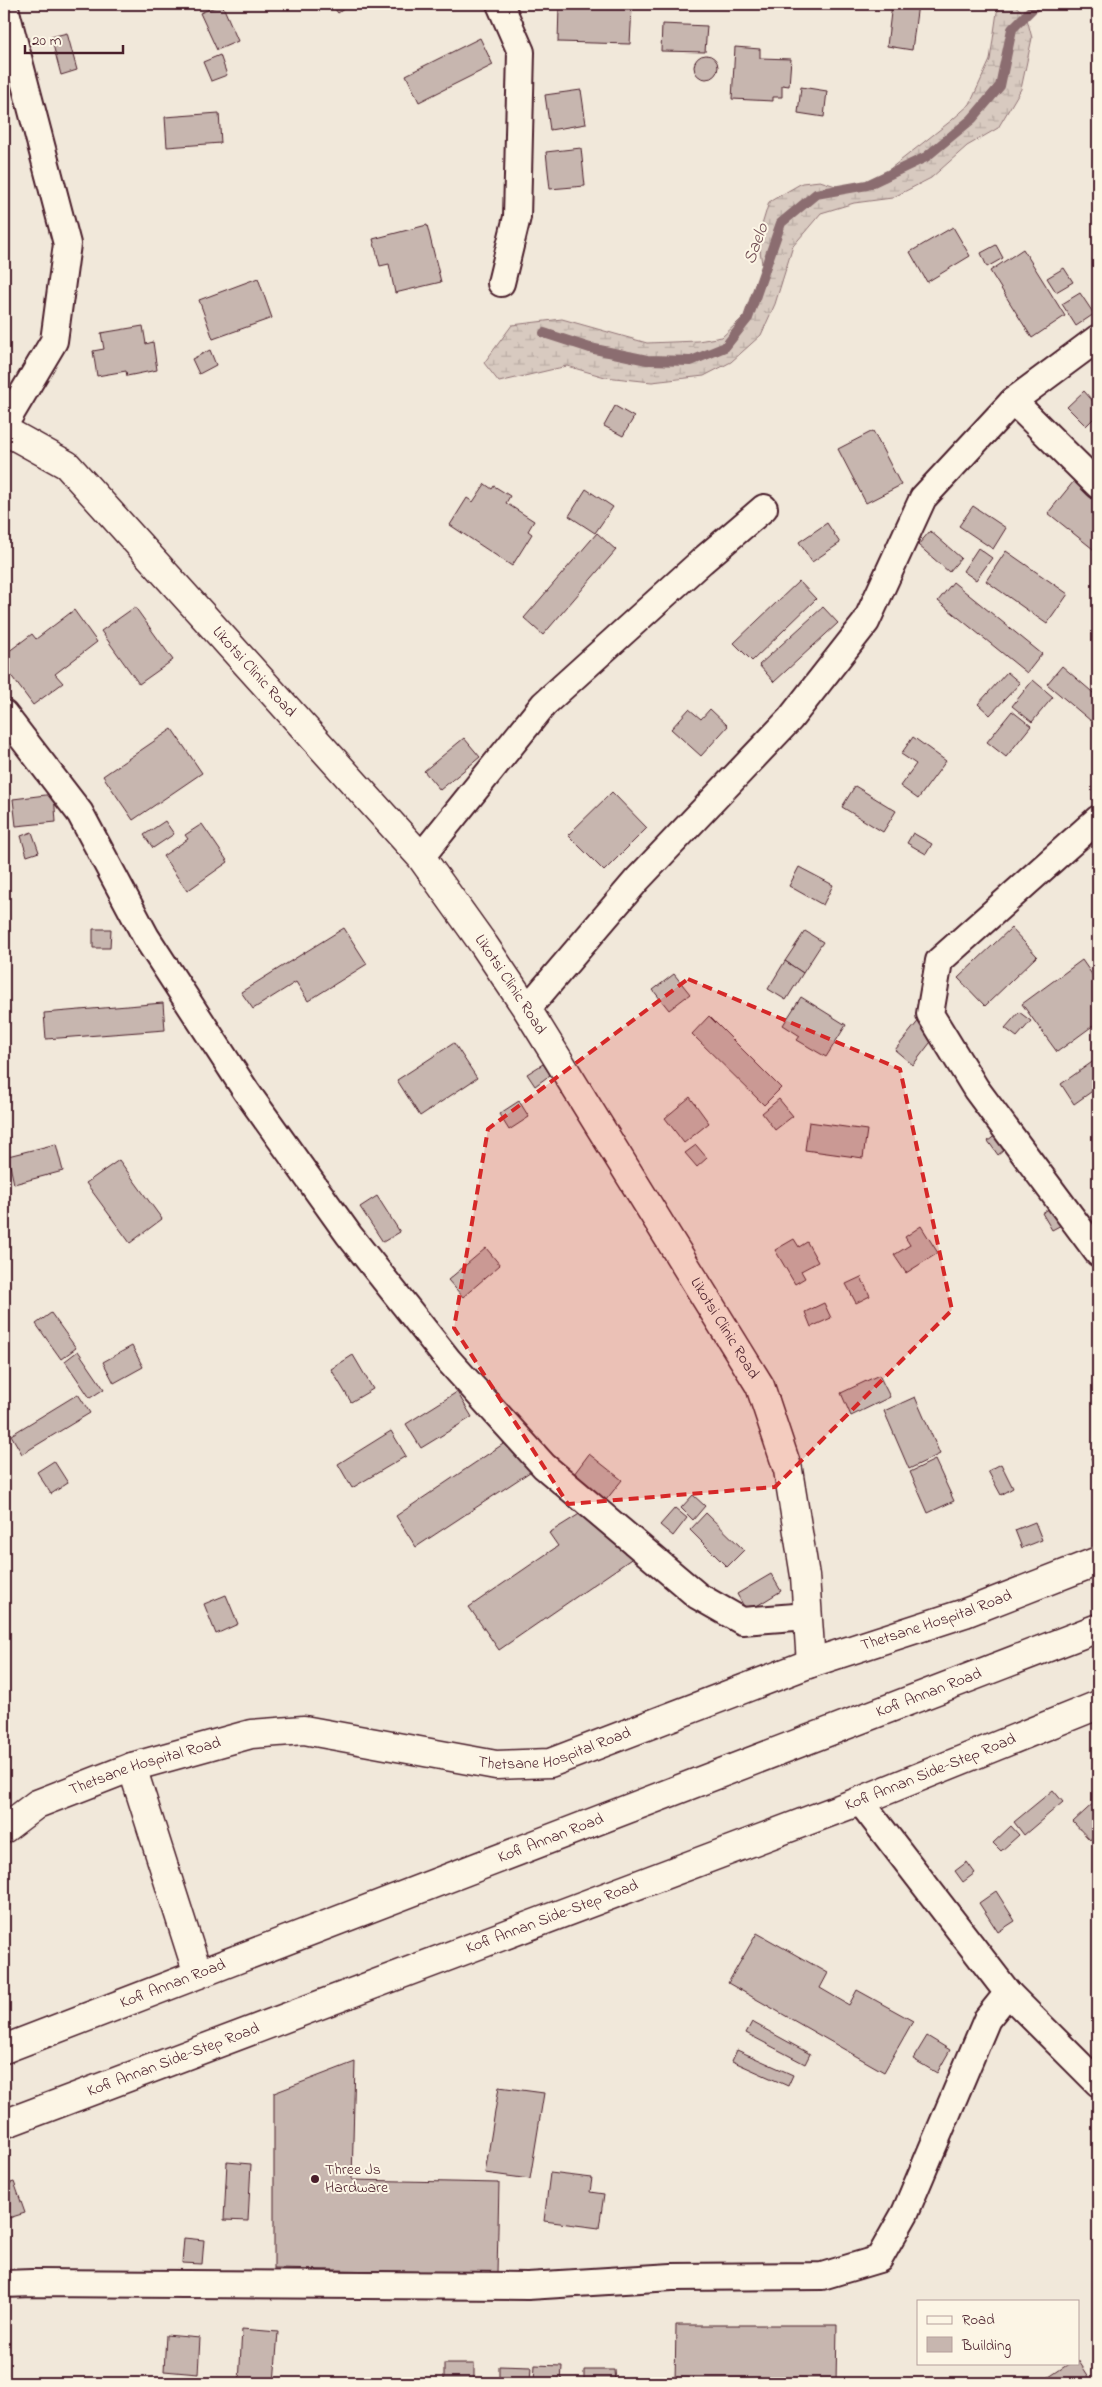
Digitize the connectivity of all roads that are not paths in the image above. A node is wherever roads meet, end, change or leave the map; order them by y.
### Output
1 (4, 4) edge
2 (500, 4) edge
3 (501, 283) dead end
4 (1098, 338) edge
5 (1013, 401) junction
6 (4, 425) edge
7 (4, 430) edge
8 (1098, 485) edge
9 (764, 508) dead end
10 (4, 714) edge
11 (1098, 819) edge
12 (420, 858) junction
13 (527, 1009) junction
14 (1098, 1253) edge
15 (1098, 1561) edge
16 (808, 1616) junction
17 (1098, 1628) edge
18 (811, 1663) junction
19 (1098, 1705) edge
20 (132, 1767) junction
21 (860, 1801) junction
22 (4, 1829) edge
23 (198, 1974) junction
24 (1008, 1993) junction
25 (4, 2049) edge
26 (1098, 2084) edge
27 (4, 2124) edge
28 (4, 2284) edge

1 - 6 street
2 - 3 street
4 - 5 street
5 - 8 street
5 - 13 street
7 - 12 street, Likotsi Clinic Road
9 - 12 street
10 - 16 street
11 - 14 street
12 - 13 street, Likotsi Clinic Road
13 - 16 street, Likotsi Clinic Road
15 - 18 street, Thetsane Hospital Road
16 - 18 street, Likotsi Clinic Road
17 - 23 street, Kofi Annan Road
18 - 20 street, Thetsane Hospital Road
19 - 21 street, Kofi Annan Side-Step Road
20 - 22 street, Thetsane Hospital Road
20 - 23 street
21 - 24 street
21 - 27 street, Kofi Annan Side-Step Road
23 - 25 street, Kofi Annan Road
24 - 26 street
24 - 28 street

